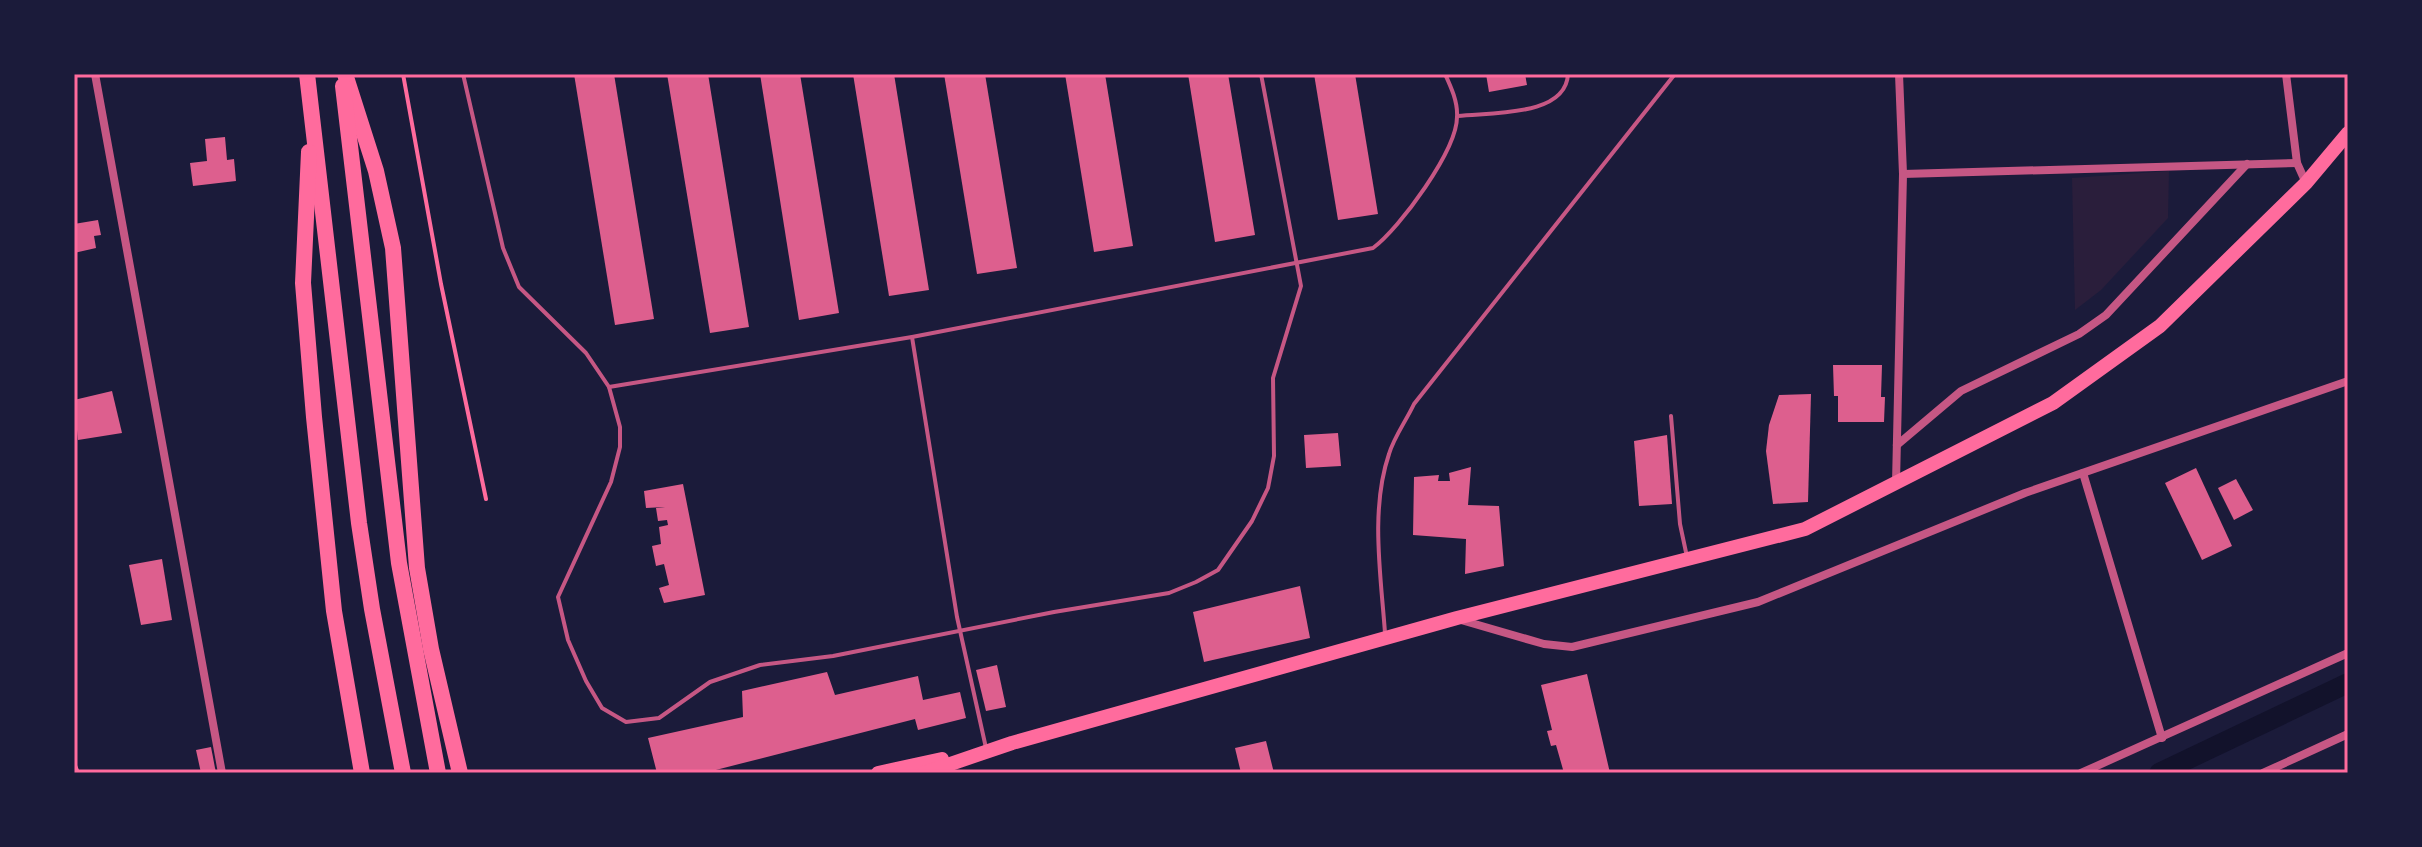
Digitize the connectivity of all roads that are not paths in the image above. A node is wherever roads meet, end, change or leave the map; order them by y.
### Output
1 (95, 74) edge
2 (307, 74) edge
3 (344, 74) edge
4 (463, 74) edge
5 (1261, 74) edge
6 (1445, 74) edge
7 (1568, 74) edge
8 (1675, 74) edge
9 (1899, 74) edge
10 (2286, 74) edge
11 (311, 107) junction
12 (1457, 116) junction
13 (2348, 133) edge
14 (2297, 163) junction
15 (2247, 164) junction
16 (1903, 174) junction
17 (2306, 183) junction
18 (1296, 262) junction
19 (912, 337) junction
20 (2348, 381) edge
21 (609, 387) junction
22 (1671, 416) dead end
23 (1897, 445) junction
24 (2083, 473) junction
25 (1896, 483) junction
26 (1687, 559) junction
27 (1457, 618) junction
28 (960, 632) junction
29 (1386, 638) junction
30 (2348, 653) edge
31 (2348, 734) edge
32 (2162, 738) junction
33 (1012, 743) junction
34 (986, 749) junction
35 (222, 773) edge
36 (362, 773) edge
37 (403, 773) edge
38 (438, 773) edge
39 (460, 773) edge
40 (878, 773) edge
41 (924, 773) edge
42 (2081, 773) edge
43 (2263, 773) edge

1 - 35 street
2 - 11 highway
3 - 38 highway
3 - 39 highway
4 - 21 lane
5 - 18 lane
6 - 12 lane
7 - 12 lane
8 - 29 lane
9 - 16 street
10 - 14 street
11 - 36 highway
11 - 37 highway
12 - 18 lane
13 - 17 main road
14 - 15 street
14 - 17 street
15 - 16 street
15 - 23 street
16 - 23 street
17 - 25 main road
18 - 19 lane
18 - 28 lane
19 - 21 lane
19 - 28 lane
20 - 24 street
21 - 28 lane
22 - 26 lane
23 - 25 street
24 - 27 street
24 - 32 street
25 - 26 main road
26 - 27 main road
27 - 29 main road
28 - 34 lane
29 - 33 main road
30 - 32 street
31 - 43 street
32 - 42 street
33 - 34 main road
33 - 41 main road
34 - 40 main road

